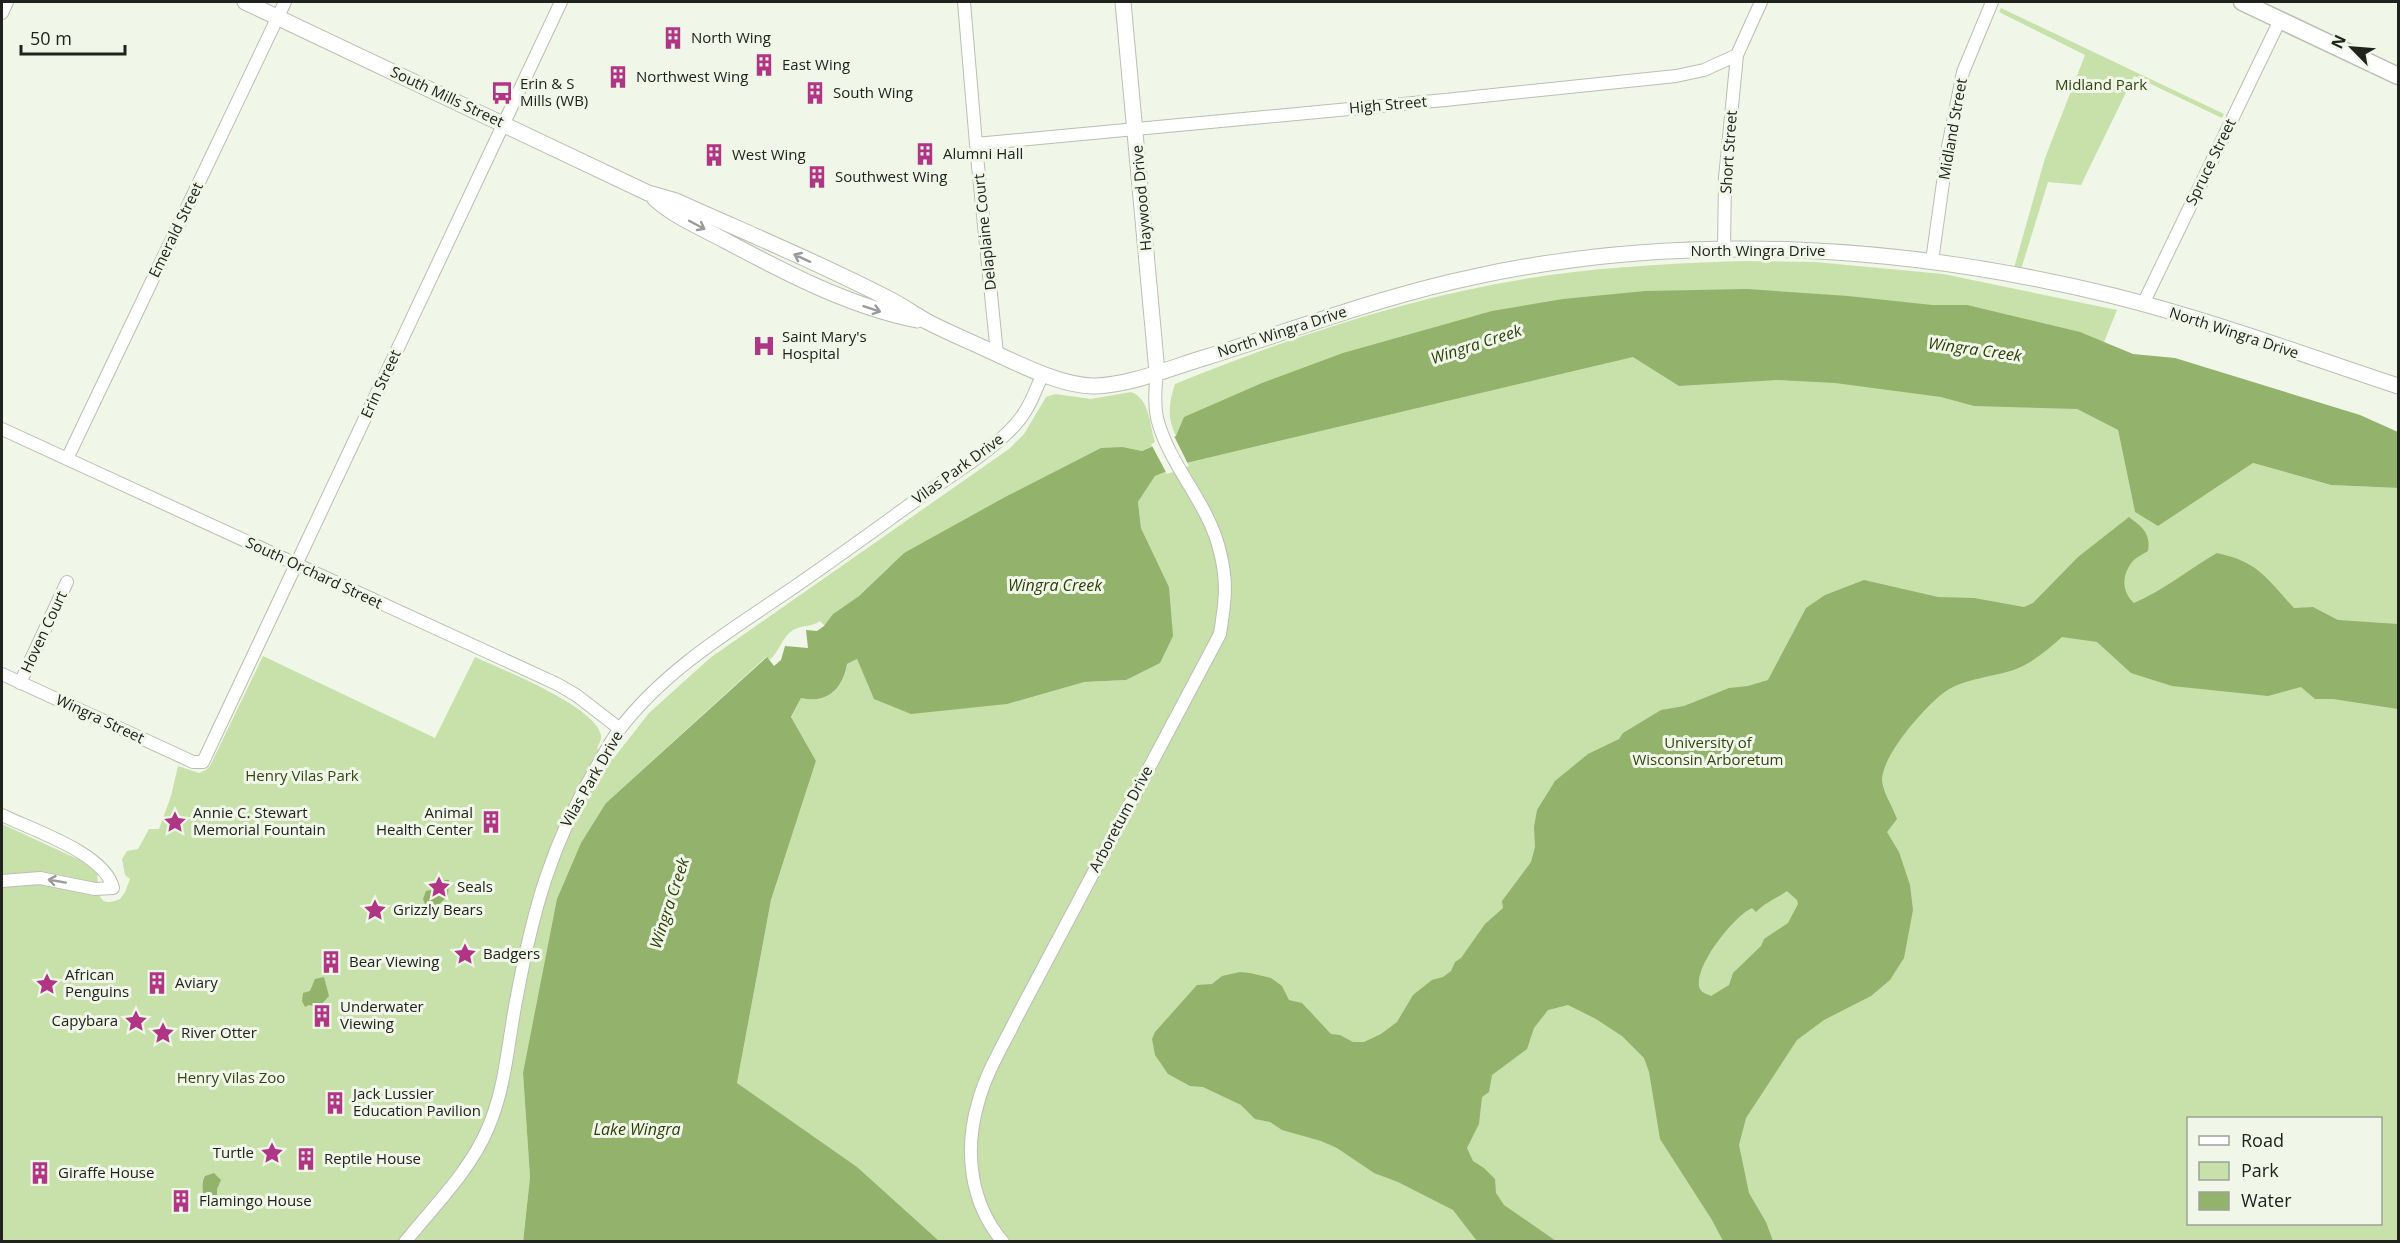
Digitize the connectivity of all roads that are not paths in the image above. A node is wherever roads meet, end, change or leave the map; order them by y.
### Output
1 (7, 2) edge
2 (245, 2) edge
3 (285, 2) edge
4 (561, 2) edge
5 (964, 2) edge
6 (1123, 2) edge
7 (1761, 2) edge
8 (1992, 2) edge
9 (2242, 2) edge
10 (2, 13) edge
11 (278, 16) junction
12 (2280, 20) junction
13 (1737, 56) junction
14 (2398, 76) edge
15 (504, 124) junction
16 (1136, 129) junction
17 (976, 144) junction
18 (1724, 249) junction
19 (1932, 261) junction
20 (2143, 304) junction
21 (997, 354) junction
22 (1156, 372) junction
23 (1043, 374) junction
24 (1117, 382) joint
25 (2398, 386) edge
26 (1154, 394) joint
27 (2, 429) edge
28 (67, 459) junction
29 (296, 564) junction
30 (67, 582) dead end
31 (2, 674) edge
32 (20, 683) junction
33 (620, 729) junction
34 (198, 764) joint
35 (2, 816) edge
36 (2, 881) edge
37 (405, 1242) edge
38 (1002, 1242) edge

1 - 10 street
2 - 11 street, South Mills Street
3 - 11 street, Emerald Street
4 - 15 street, Erin Street
5 - 17 street, Delaplaine Court
6 - 16 street, Haywood Drive
7 - 13 street
8 - 19 street, Midland Street
9 - 12 main road
11 - 15 street, South Mills Street
11 - 28 street, Emerald Street
12 - 14 main road
12 - 20 street, Spruce Street
13 - 16 street, High Street
13 - 18 street, Short Street
15 - 21 street, South Mills Street
15 - 29 street, Erin Street
16 - 17 street, High Street
16 - 22 street, Haywood Drive
17 - 21 street, Delaplaine Court
18 - 19 street, North Wingra Drive
18 - 22 street, North Wingra Drive
19 - 20 street, North Wingra Drive
20 - 25 street, North Wingra Drive
21 - 23 street, South Mills Street
22 - 24 street, North Wingra Drive
22 - 26 street, Haywood Drive
23 - 24 street, South Mills Street
23 - 33 street, Vilas Park Drive
26 - 38 street, Arboretum Drive
27 - 28 street, South Orchard Street
28 - 29 street, South Orchard Street
29 - 33 street, South Orchard Street
29 - 34 street, Erin Street
30 - 32 street, Hoven Court
31 - 32 street, Wingra Street
32 - 34 street, Wingra Street
33 - 37 street, Vilas Park Drive
35 -> 36 street

